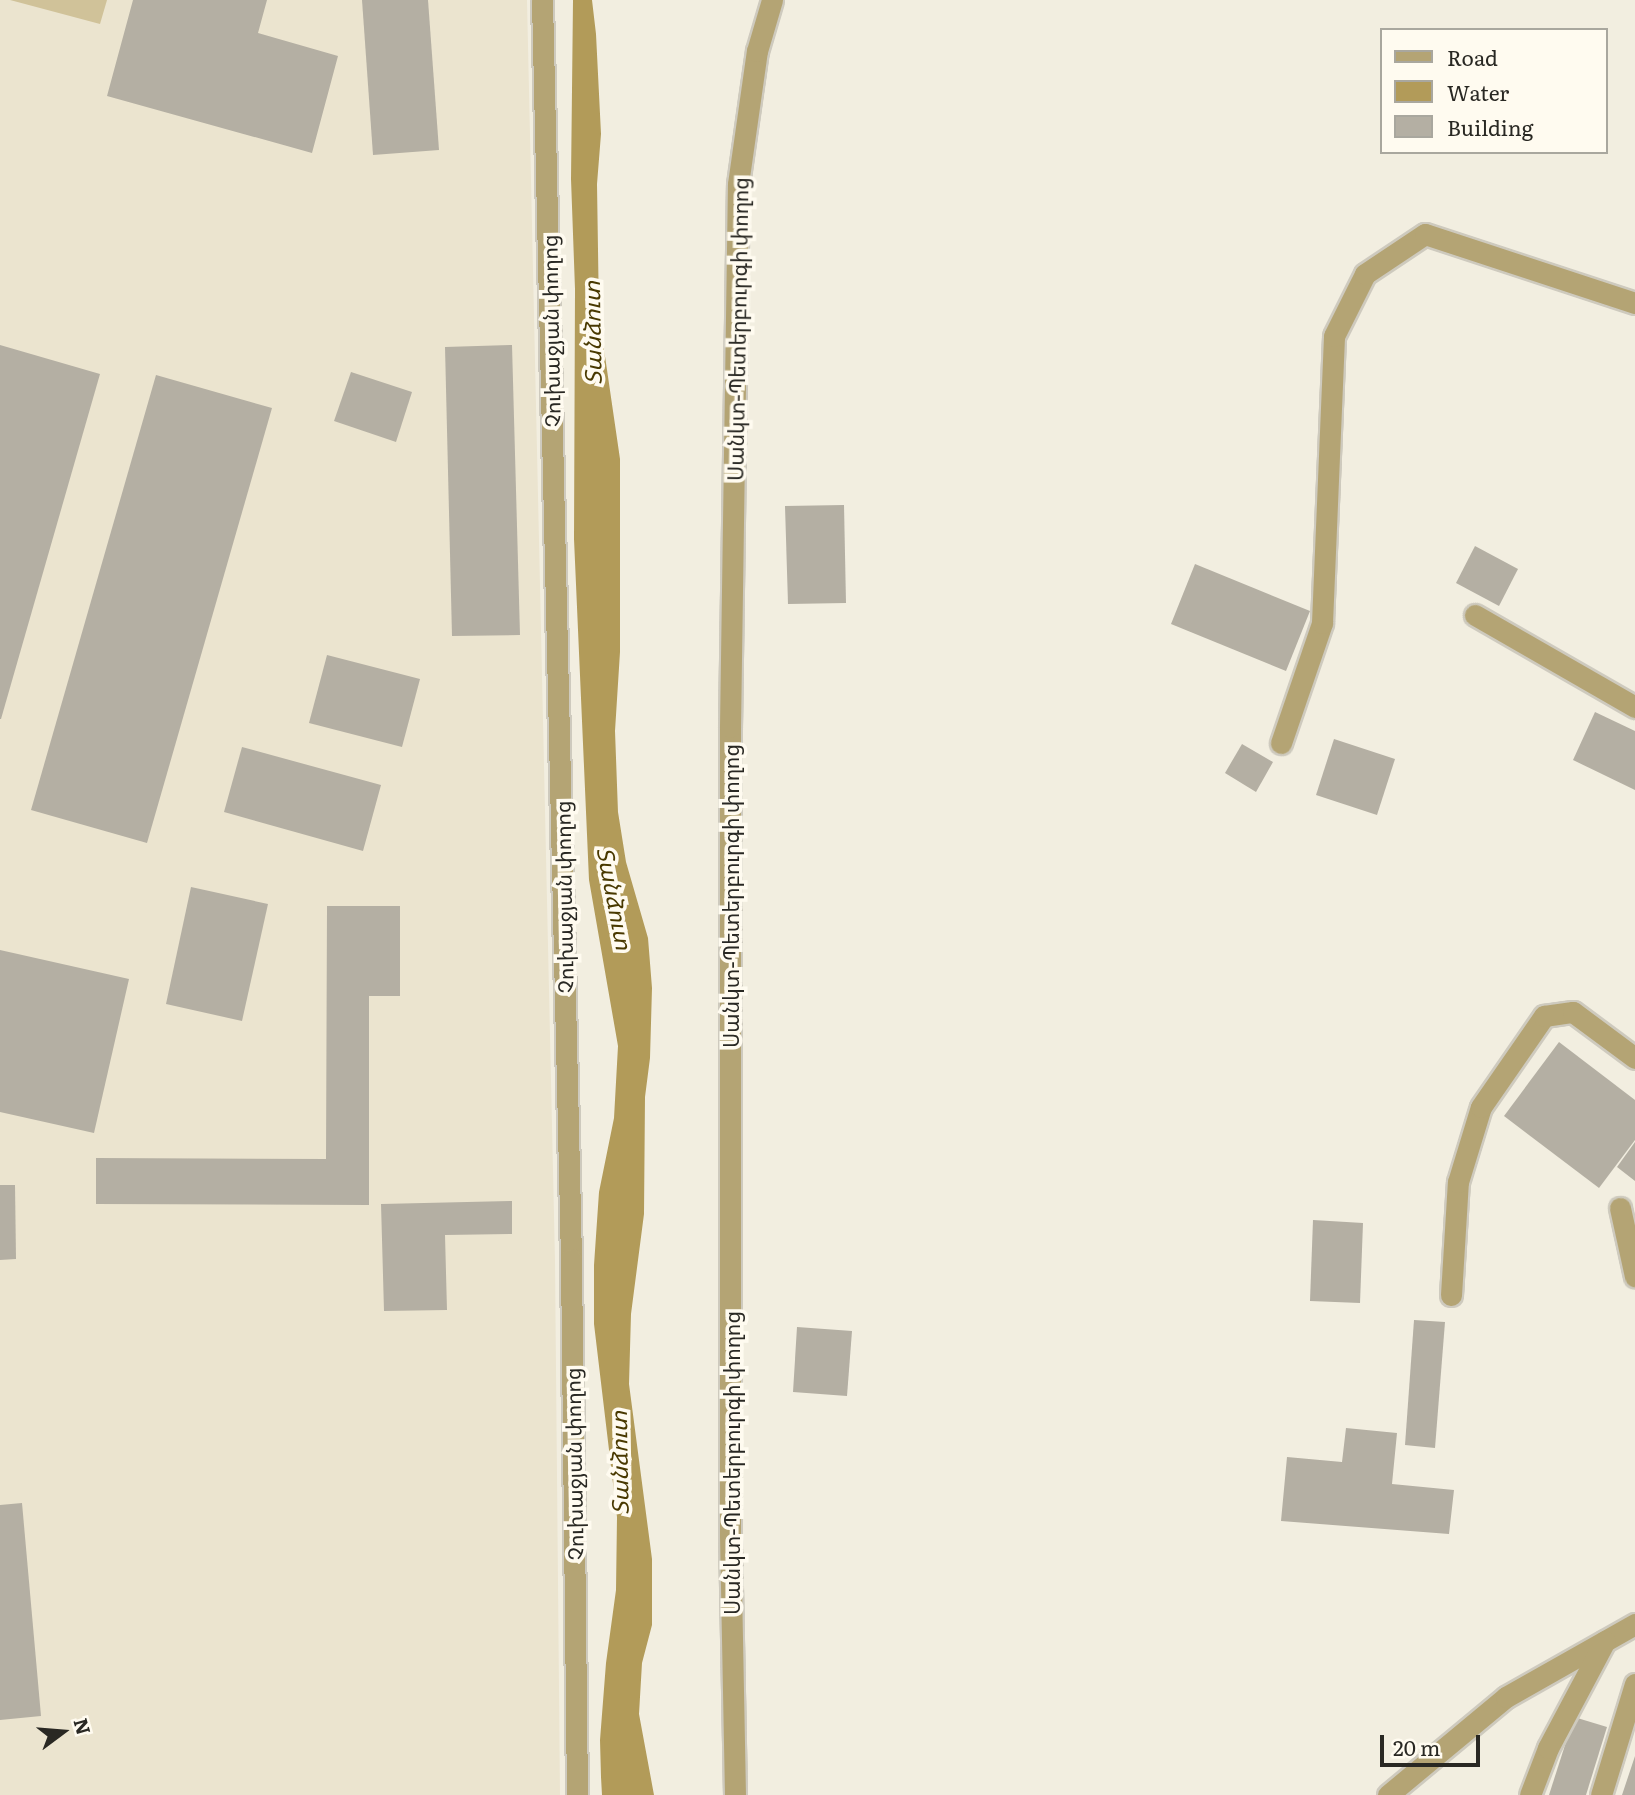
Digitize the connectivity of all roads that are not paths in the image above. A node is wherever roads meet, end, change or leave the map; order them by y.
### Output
1 (542, 0) edge
2 (772, 0) edge
3 (1635, 303) edge
4 (1475, 615) dead end
5 (1635, 707) edge
6 (1281, 743) dead end
7 (1635, 1058) edge
8 (1619, 1208) dead end
9 (1635, 1276) edge
10 (1451, 1295) dead end
11 (1635, 1624) edge
12 (1605, 1641) junction
13 (1635, 1684) edge
14 (577, 1795) edge
15 (735, 1795) edge
16 (1388, 1795) edge
17 (1530, 1795) edge
18 (1601, 1795) edge

1 - 14 street, Չուխաջյան փողոց
2 - 15 street, Սանկտ-Պետերբուրգի փողոց
3 - 6 street
4 - 5 street
7 - 10 street
8 - 9 street
11 - 12 street
12 - 16 street
12 - 17 street
13 - 18 street

